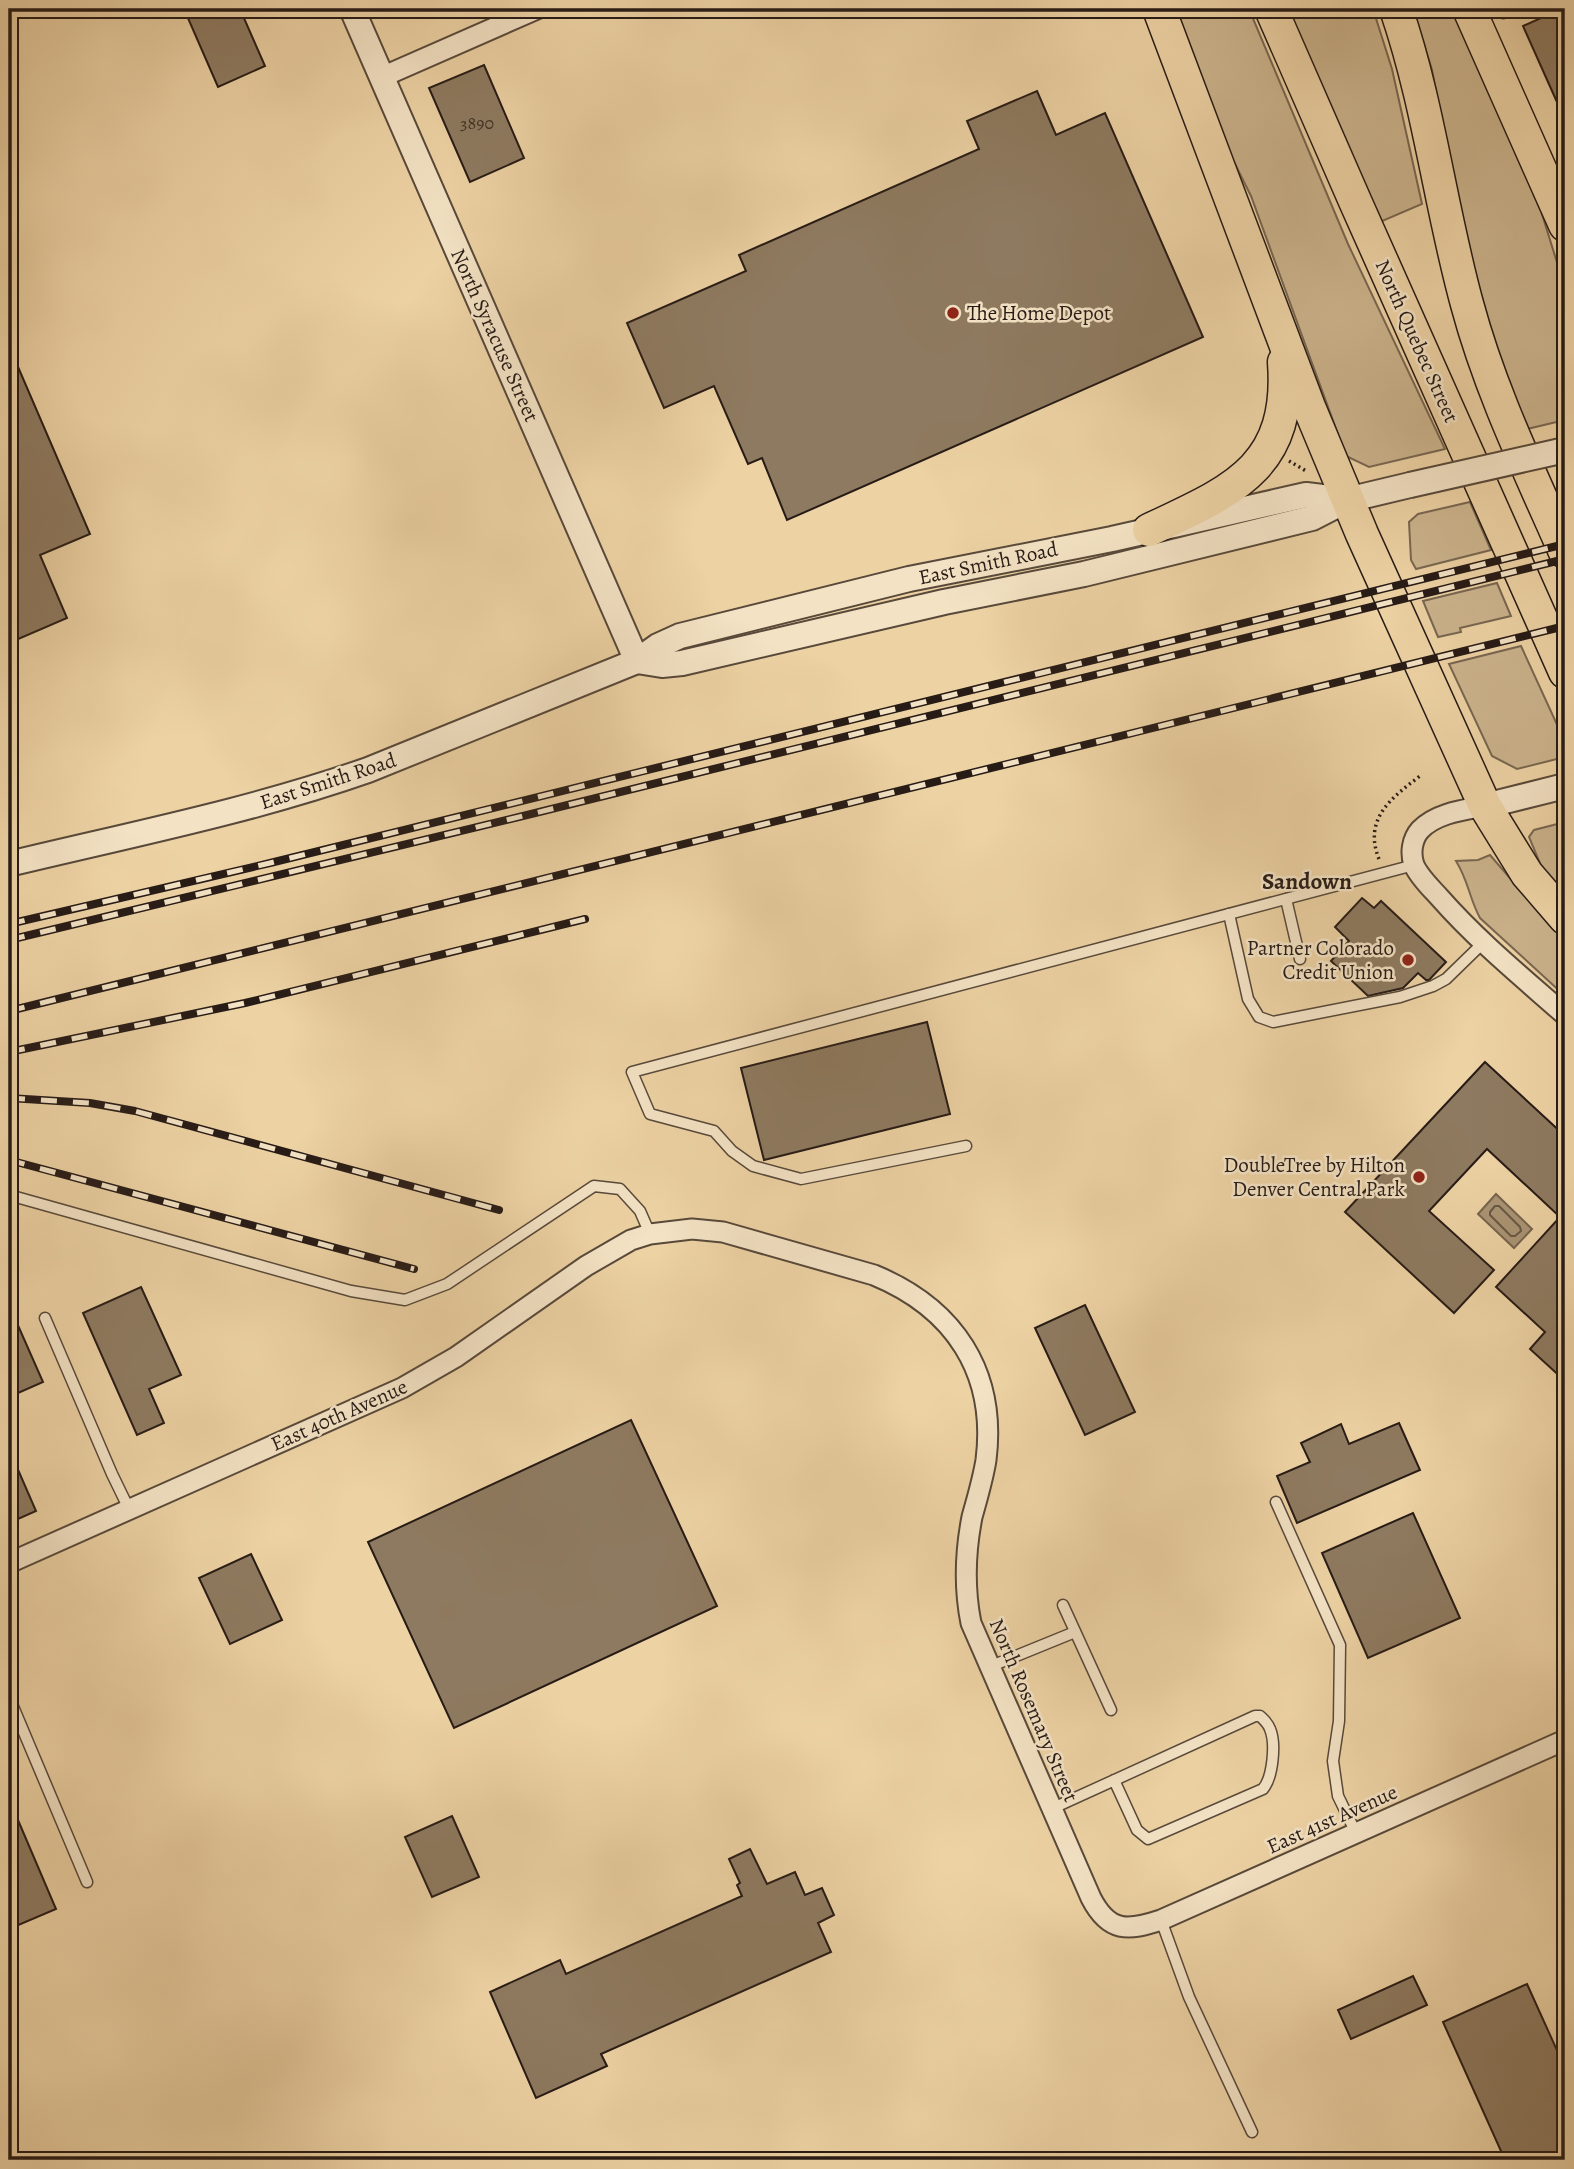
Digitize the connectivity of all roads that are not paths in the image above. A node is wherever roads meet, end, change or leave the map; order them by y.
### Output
1 (352, 9) edge
2 (537, 9) edge
3 (1159, 9) edge
4 (1271, 9) edge
5 (1396, 9) edge
6 (1512, 9) edge
7 (1479, 10) edge
8 (382, 77) junction
9 (1564, 217) edge
10 (1282, 336) junction
11 (1565, 450) edge
12 (1347, 500) junction
13 (1149, 530) junction
14 (1565, 552) edge
15 (637, 661) junction
16 (1565, 672) edge
17 (1557, 788) edge
18 (1485, 806) junction
19 (9, 864) edge
20 (1414, 865) junction
21 (1286, 899) junction
22 (1229, 914) junction
23 (1565, 918) edge
24 (1483, 943) junction
25 (1300, 959) dead end
26 (1565, 1015) edge
27 (966, 1146) dead end
28 (9, 1195) edge
29 (650, 1234) junction
30 (45, 1318) dead end
31 (1276, 1502) dead end
32 (129, 1509) junction
33 (9, 1563) edge
34 (1062, 1605) dead end
35 (1075, 1632) junction
36 (989, 1667) junction
37 (9, 1698) edge
38 (1111, 1710) dead end
39 (1565, 1740) edge
40 (1114, 1780) junction
41 (1051, 1809) junction
42 (1356, 1833) junction
43 (88, 1882) dead end
44 (1161, 1920) junction
45 (1114, 1925) joint
46 (1252, 2132) dead end

1 - 8 street, North Syracuse Street
2 - 8 street
3 - 10 main road
4 - 16 main road, North Quebec Street
5 - 14 main road
6 - 7 lane
7 - 9 main road
8 - 15 street, North Syracuse Street
10 - 12 main road
10 - 13 main road
11 - 12 street, East Smith Road, bridge
12 - 13 street, East Smith Road
12 - 15 street, East Smith Road
12 - 18 main road
13 - 15 street, East Smith Road
15 - 19 street, East Smith Road
17 - 18 street
18 - 20 street
18 - 23 main road
20 - 21 lane
20 - 24 street
21 - 22 lane
21 - 25 lane
22 - 24 lane
22 - 27 lane
24 - 26 street
28 - 29 lane
29 - 32 street, East 40th Avenue
29 - 36 street, North Rosemary Street
30 - 32 lane
31 - 42 lane
32 - 33 street, East 40th Avenue
34 - 35 lane
35 - 36 lane
35 - 38 lane
36 - 41 street, North Rosemary Street
37 - 43 lane
39 - 42 street, East 41st Avenue
40 - 40 lane
40 - 41 lane
41 - 45 street, North Rosemary Street
42 - 44 street, East 41st Avenue
44 - 45 street, East 41st Avenue
44 - 46 lane

